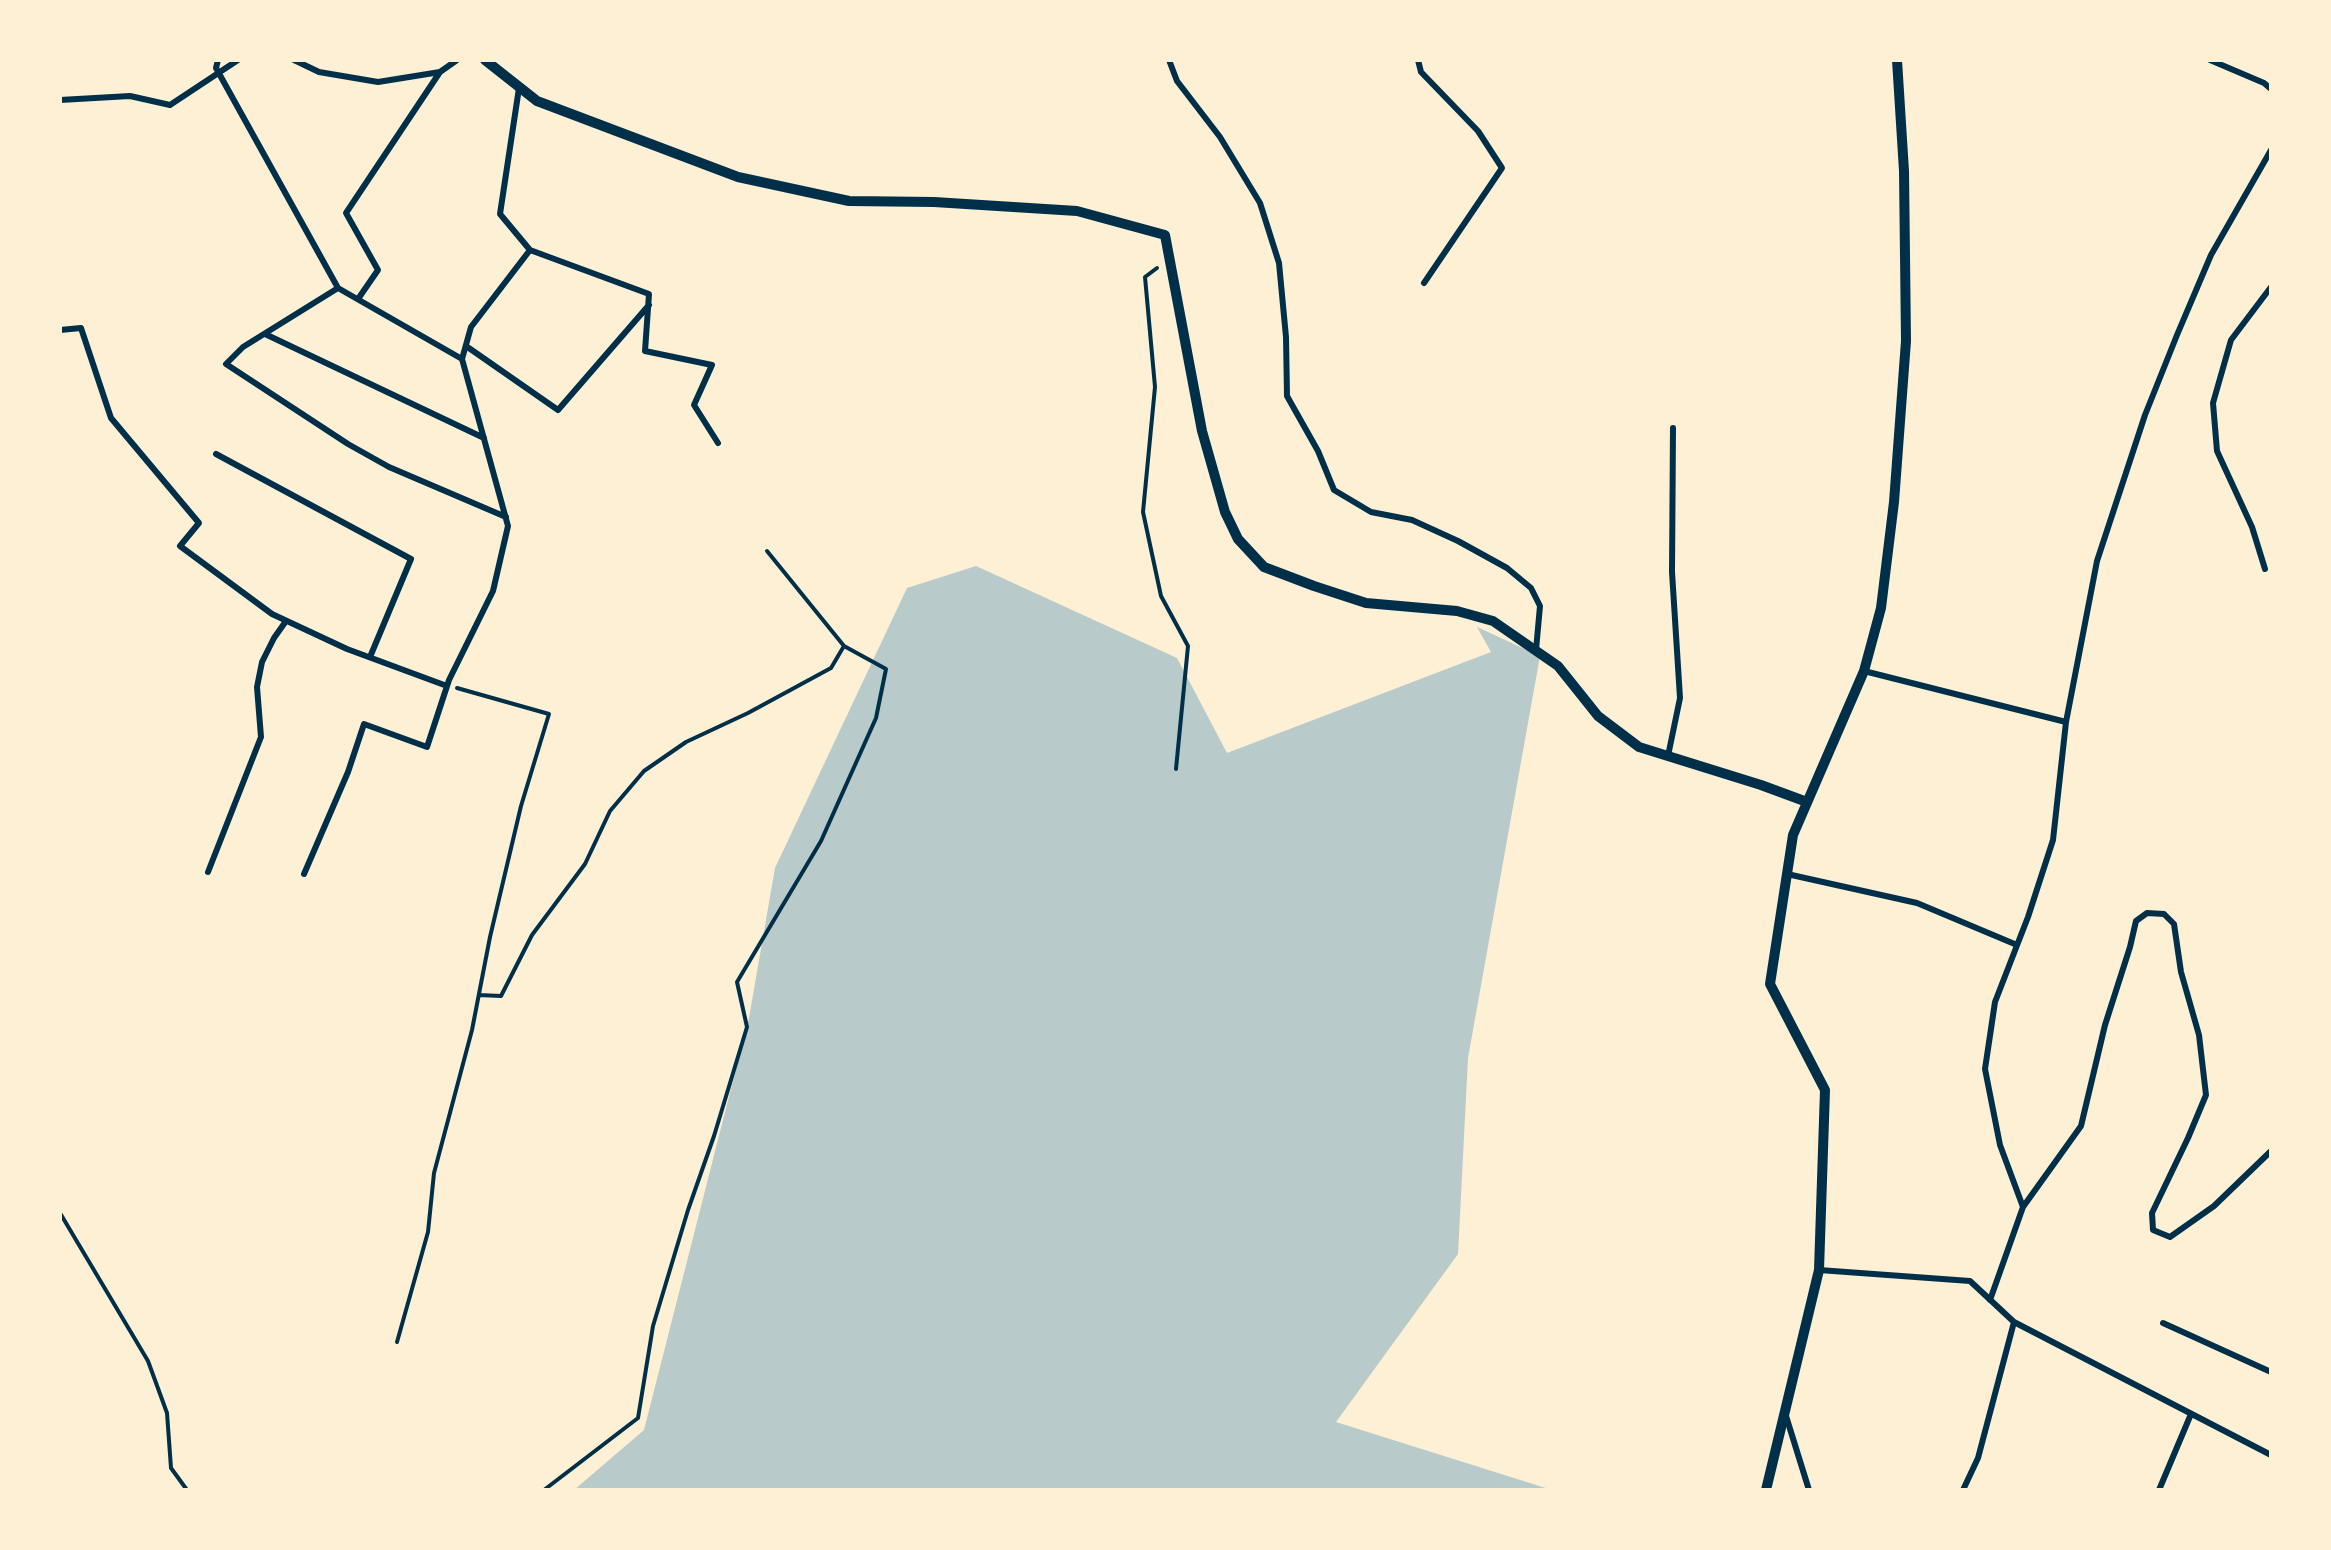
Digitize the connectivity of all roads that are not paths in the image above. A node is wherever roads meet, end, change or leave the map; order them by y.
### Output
1 (218, 60) edge
2 (238, 60) edge
3 (294, 60) edge
4 (457, 60) edge
5 (485, 60) edge
6 (1168, 60) edge
7 (1418, 60) edge
8 (1897, 60) edge
9 (2211, 60) edge
10 (440, 72) junction
11 (219, 73) junction
12 (519, 87) junction
13 (2271, 89) edge
14 (60, 100) edge
15 (2271, 150) edge
16 (530, 250) junction
17 (1424, 283) dead end
18 (2271, 287) edge
19 (338, 288) junction
20 (358, 300) junction
21 (649, 305) junction
22 (60, 330) edge
23 (265, 334) junction
24 (466, 346) junction
25 (462, 359) junction
26 (1673, 428) dead end
27 (484, 438) junction
28 (718, 443) dead end
29 (216, 454) dead end
30 (506, 517) junction
31 (2265, 569) dead end
32 (286, 621) junction
33 (1536, 650) junction
34 (370, 657) junction
35 (1864, 671) junction
36 (447, 686) junction
37 (2066, 722) junction
38 (1668, 756) junction
39 (1807, 802) junction
40 (208, 872) dead end
41 (304, 874) dead end
42 (1787, 874) junction
43 (2017, 945) junction
44 (2271, 1151) edge
45 (2023, 1207) junction
46 (1819, 1269) junction
47 (1990, 1300) junction
48 (2014, 1322) junction
49 (2163, 1323) dead end
50 (2271, 1372) edge
51 (1785, 1413) junction
52 (2191, 1414) junction
53 (2271, 1455) edge
54 (1766, 1490) edge
55 (1809, 1490) edge
56 (1963, 1490) edge
57 (2159, 1490) edge

1 - 11 street
2 - 11 street
3 - 10 street
4 - 10 street
5 - 12 street
6 - 33 street
7 - 17 street
8 - 35 street
9 - 13 street
10 - 20 street
11 - 14 street
11 - 19 street
12 - 16 street
12 - 33 street
15 - 37 street
16 - 21 street
16 - 24 street
18 - 31 street
19 - 20 street
19 - 23 street
20 - 25 street
21 - 24 street
21 - 28 street
22 - 32 street
23 - 27 street
23 - 30 street
24 - 25 street
25 - 27 street
26 - 38 street
27 - 30 street
29 - 34 street
30 - 36 street
32 - 34 street
32 - 40 street
33 - 38 street
34 - 36 street
35 - 37 street
35 - 39 street
36 - 41 street
37 - 43 street
38 - 39 street
39 - 42 street
42 - 43 street
42 - 46 street
43 - 45 street
44 - 45 street
45 - 47 street
46 - 47 street
46 - 51 street
47 - 48 street
48 - 52 street
48 - 56 street
49 - 50 street
51 - 54 street
51 - 55 street
52 - 53 street
52 - 57 street

